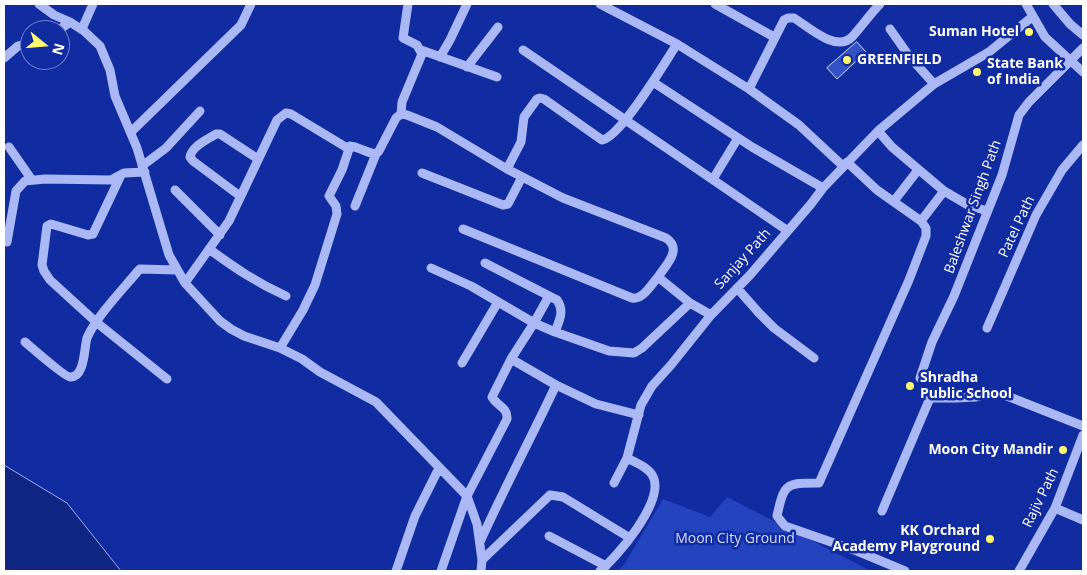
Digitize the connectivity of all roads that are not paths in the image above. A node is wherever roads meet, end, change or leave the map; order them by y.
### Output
1 (39, 4) edge
2 (93, 4) edge
3 (251, 4) edge
4 (408, 4) edge
5 (467, 4) edge
6 (600, 4) edge
7 (715, 4) edge
8 (880, 4) edge
9 (1026, 4) edge
10 (1053, 4) edge
11 (1032, 17) junction
12 (65, 20) edge
13 (70, 22) edge
14 (498, 28) dead end
15 (82, 29) junction
16 (890, 29) dead end
17 (1083, 35) edge
18 (774, 37) junction
19 (677, 44) junction
20 (20, 46) edge
21 (1083, 48) edge
22 (421, 50) junction
23 (523, 50) dead end
24 (440, 57) junction
25 (4, 58) edge
26 (1072, 61) junction
27 (467, 67) junction
28 (1083, 72) edge
29 (497, 77) dead end
30 (653, 82) junction
31 (934, 84) junction
32 (748, 89) junction
33 (200, 111) dead end
34 (401, 114) junction
35 (626, 119) junction
36 (878, 131) junction
37 (131, 132) junction
38 (738, 138) junction
39 (1083, 145) edge
40 (9, 147) dead end
41 (349, 149) junction
42 (376, 154) junction
43 (258, 160) junction
44 (845, 164) junction
45 (507, 168) junction
46 (144, 169) junction
47 (918, 170) junction
48 (422, 174) dead end
49 (121, 175) junction
50 (522, 177) junction
51 (713, 179) junction
52 (32, 180) junction
53 (823, 188) junction
54 (175, 190) dead end
55 (944, 191) junction
56 (240, 196) junction
57 (894, 201) junction
58 (4, 206) edge
59 (355, 206) dead end
60 (987, 211) junction
61 (12, 216) junction
62 (922, 221) junction
63 (463, 229) dead end
64 (788, 231) junction
65 (220, 235) junction
66 (7, 242) dead end
67 (210, 249) junction
68 (485, 262) dead end
69 (431, 268) dead end
70 (177, 270) junction
71 (658, 277) junction
72 (185, 282) junction
73 (737, 288) junction
74 (286, 296) dead end
75 (549, 296) junction
76 (498, 302) junction
77 (690, 303) junction
78 (711, 315) junction
79 (96, 322) junction
80 (534, 323) junction
81 (987, 328) dead end
82 (555, 332) junction
83 (25, 342) dead end
84 (280, 348) junction
85 (814, 358) dead end
86 (512, 359) junction
87 (462, 363) dead end
88 (920, 378) dead end
89 (167, 379) dead end
90 (556, 385) junction
91 (639, 415) junction
92 (1083, 426) edge
93 (1083, 434) edge
94 (627, 458) junction
95 (439, 468) junction
96 (614, 484) dead end
97 (467, 496) junction
98 (1056, 509) junction
99 (882, 511) dead end
100 (1083, 520) edge
101 (549, 536) dead end
102 (630, 538) junction
103 (480, 542) junction
104 (482, 560) junction
105 (603, 569) edge
106 (396, 571) edge
107 (441, 571) edge
108 (481, 571) edge
109 (905, 571) edge
110 (1019, 571) edge

1 - 12 street
2 - 15 street
3 - 37 street
4 - 22 street
5 - 24 street
6 - 19 street
7 - 18 street
8 - 18 street
9 - 11 street
10 - 17 street
11 - 26 street
11 - 31 street, Sanjay Path
13 - 15 street
14 - 27 street
15 - 37 street
16 - 31 street
18 - 32 street
19 - 30 street
19 - 32 street
20 - 25 street
21 - 26 street, Baleshwar Singh Path
22 - 24 street
22 - 34 street
23 - 35 street
24 - 27 street
26 - 28 street
26 - 60 street, Baleshwar Singh Path
27 - 29 street
30 - 35 street
30 - 38 street
31 - 36 street, Sanjay Path
32 - 44 street
33 - 46 street
34 - 42 street
34 - 45 street
35 - 45 street
35 - 51 street
36 - 44 street, Sanjay Path
36 - 47 street
37 - 46 street
38 - 51 street
38 - 53 street
39 - 81 street, Patel Path
40 - 52 street
41 - 42 street
41 - 43 street
41 - 84 street
42 - 59 street
43 - 56 street
43 - 56 street
44 - 53 street, Sanjay Path
44 - 57 street
45 - 50 street
46 - 49 street
46 - 70 street
47 - 55 street
47 - 57 street
48 - 50 street
49 - 52 street
49 - 79 street
50 - 71 street
51 - 64 street
52 - 61 street
53 - 64 street, Sanjay Path
54 - 65 street
55 - 60 street
55 - 62 street
56 - 65 street
57 - 62 street
58 - 61 street
60 - 88 street, Baleshwar Singh Path
61 - 66 street
62 - 109 street
63 - 71 street
64 - 73 street, Sanjay Path
65 - 67 street
67 - 72 street
67 - 74 street
68 - 75 street
69 - 76 street
70 - 72 street
70 - 79 street
71 - 77 street
72 - 84 street
73 - 78 street, Sanjay Path
73 - 85 street
75 - 80 street
75 - 82 street
76 - 80 street
76 - 87 street
77 - 78 street
77 - 82 street
78 - 91 street, Sanjay Path
79 - 83 street
79 - 89 street
80 - 82 street
80 - 86 street
84 - 95 street
86 - 90 street
86 - 97 street
90 - 91 street
90 - 103 street
91 - 94 street, Sanjay Path
92 - 99 street
93 - 98 street, Rajiv Path
94 - 96 street, Sanjay Path
94 - 102 street
95 - 97 street
95 - 106 street
97 - 103 street
97 - 107 street
98 - 100 street
98 - 110 street, Rajiv Path
101 - 105 street
102 - 104 street
102 - 105 street
103 - 104 street
104 - 108 street

